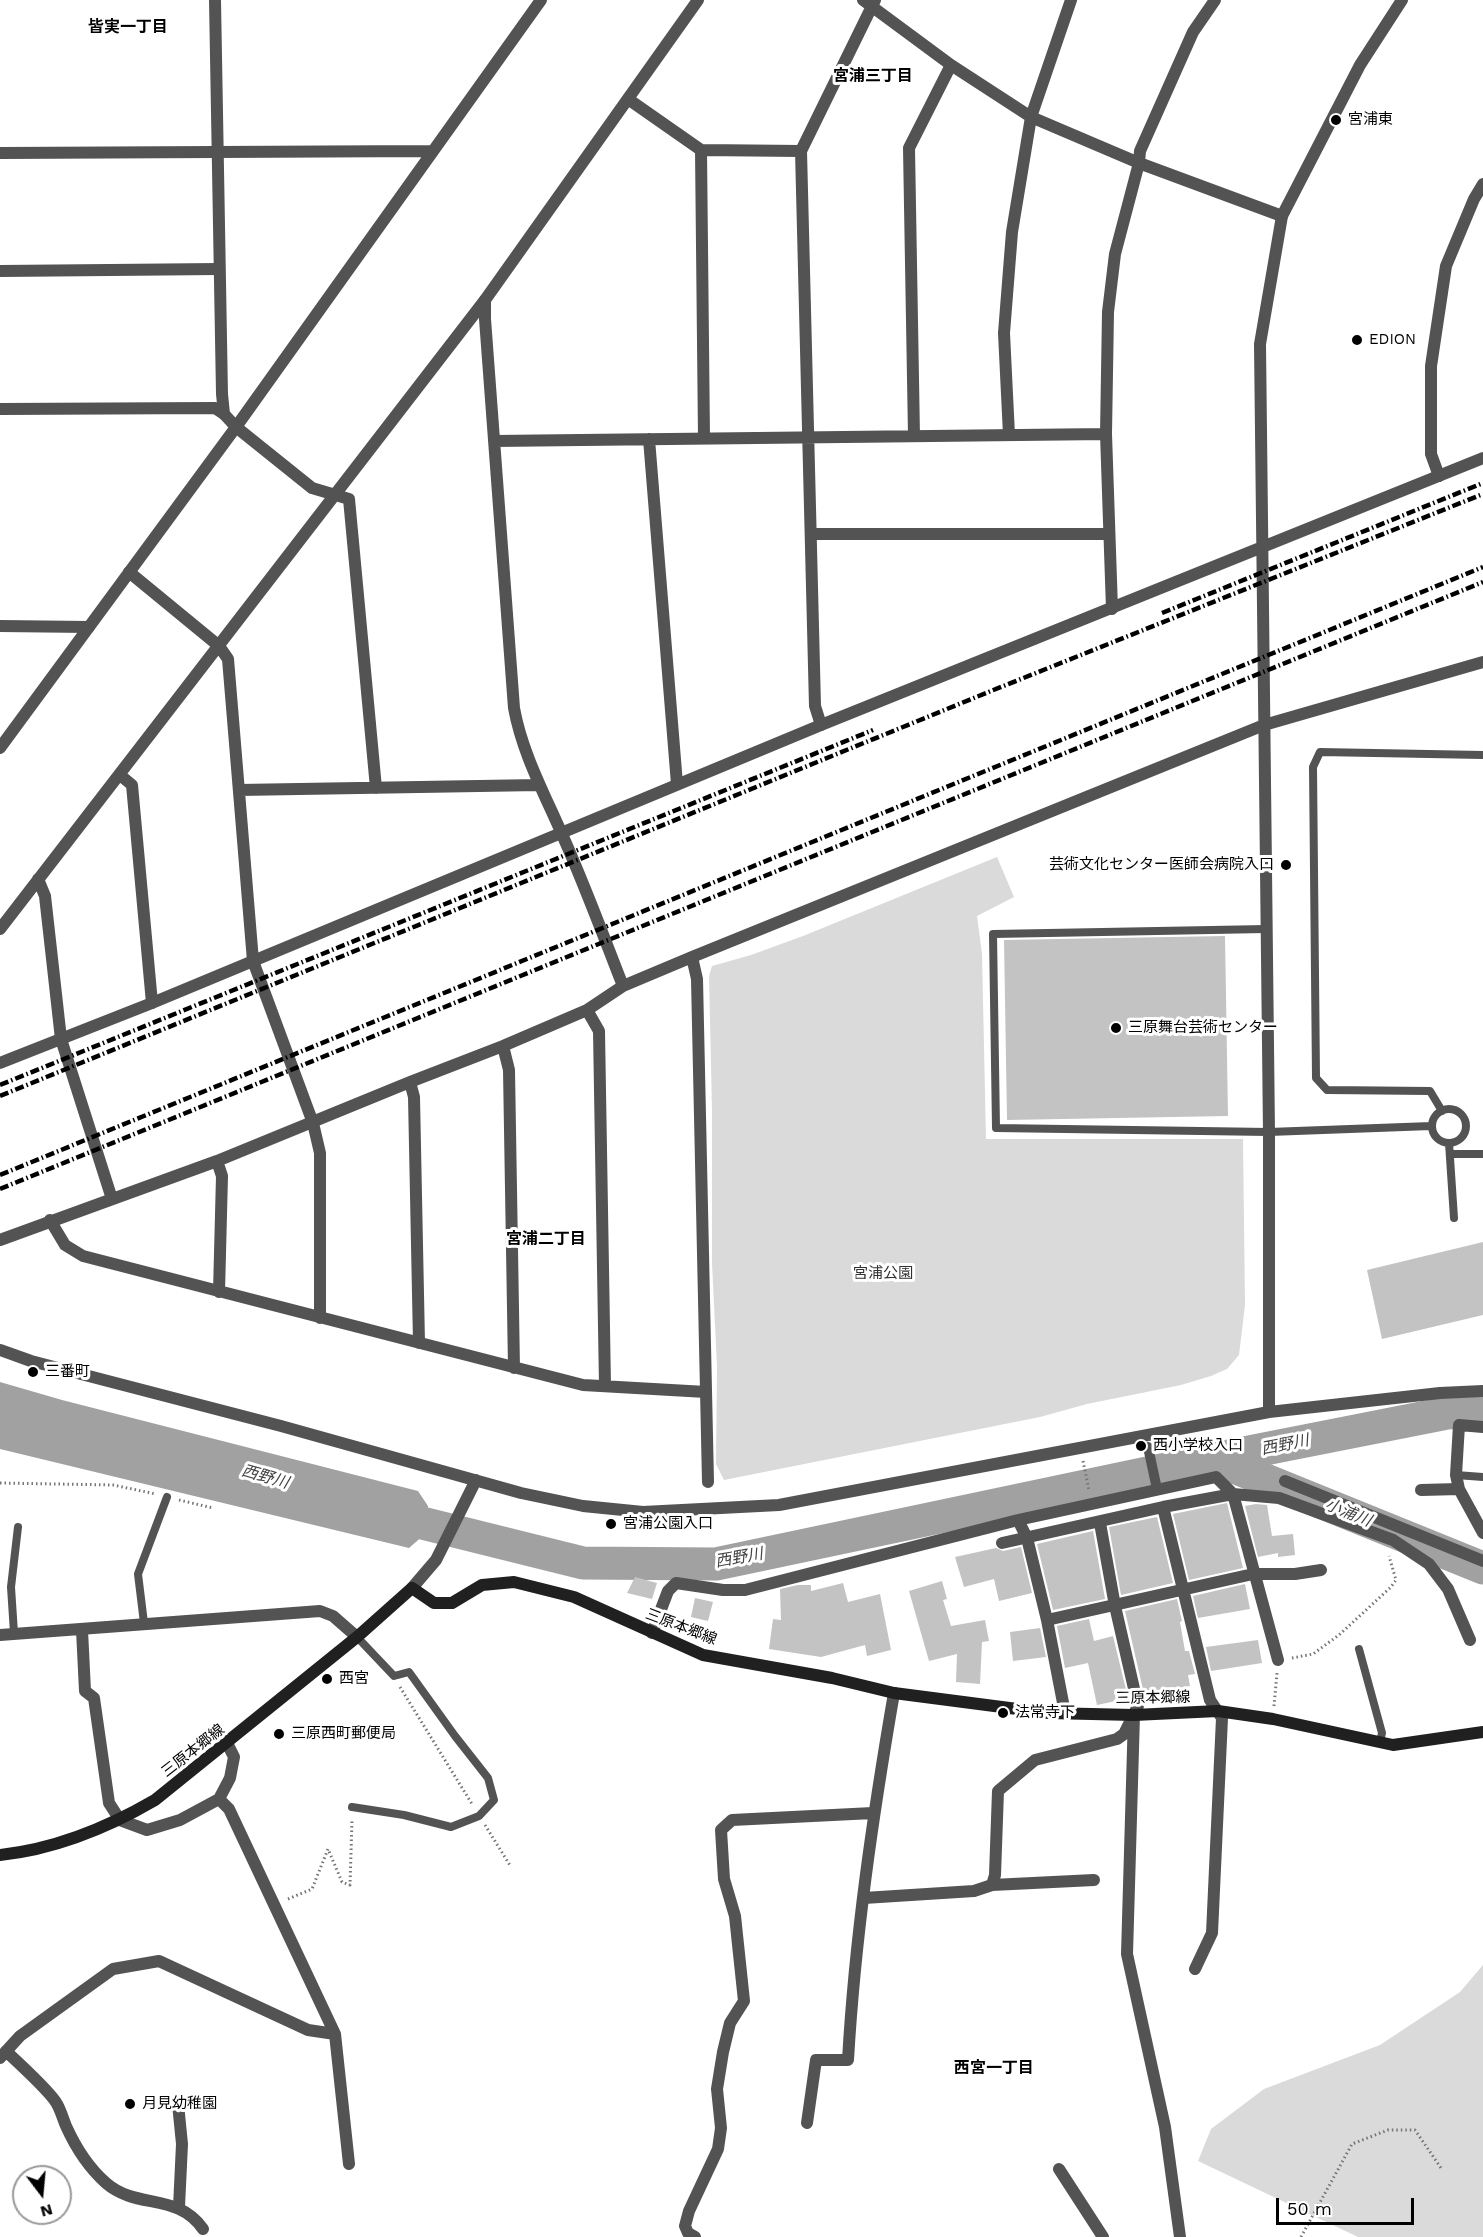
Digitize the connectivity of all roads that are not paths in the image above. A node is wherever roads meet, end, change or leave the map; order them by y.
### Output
1 (215, 0) edge
2 (541, 0) edge
3 (698, 0) edge
4 (1071, 0) edge
5 (1215, 0) edge
6 (1402, 0) edge
7 (869, 2) edge
8 (951, 65) junction
9 (628, 99) junction
10 (1031, 117) junction
11 (701, 150) junction
12 (432, 151) junction
13 (801, 151) junction
14 (218, 152) junction
15 (0, 153) edge
16 (1139, 163) junction
17 (1483, 184) edge
18 (1282, 216) junction
19 (219, 269) junction
20 (0, 271) edge
21 (485, 300) junction
22 (0, 409) edge
23 (224, 414) junction
24 (236, 427) junction
25 (1106, 434) junction
26 (1009, 435) junction
27 (914, 436) junction
28 (809, 437) junction
29 (704, 438) junction
30 (650, 439) junction
31 (494, 441) junction
32 (1483, 458) edge
33 (1439, 476) junction
34 (335, 495) junction
35 (811, 534) junction
36 (1109, 534) junction
37 (1263, 547) junction
38 (129, 572) junction
39 (1112, 609) junction
40 (0, 626) edge
41 (89, 627) junction
42 (219, 646) junction
43 (1483, 662) edge
44 (821, 725) junction
45 (1264, 725) junction
46 (0, 748) edge
47 (1483, 755) edge
48 (120, 775) junction
49 (677, 784) junction
50 (539, 785) junction
51 (376, 788) junction
52 (238, 790) junction
53 (561, 832) junction
54 (38, 879) junction
55 (1266, 928) junction
56 (0, 929) edge
57 (692, 957) junction
58 (253, 961) junction
59 (623, 986) junction
60 (152, 1003) junction
61 (587, 1010) junction
62 (62, 1039) junction
63 (503, 1046) junction
64 (0, 1063) edge
65 (410, 1082) junction
66 (1442, 1111) junction
67 (314, 1123) junction
68 (1431, 1126) junction
69 (1269, 1132) junction
70 (1449, 1143) junction
71 (1450, 1154) junction
72 (1483, 1154) edge
73 (217, 1161) junction
74 (112, 1198) junction
75 (1454, 1218) dead end
76 (50, 1220) junction
77 (0, 1240) edge
78 (219, 1292) junction
79 (320, 1318) junction
80 (419, 1343) junction
81 (0, 1350) edge
82 (514, 1368) junction
83 (605, 1386) junction
84 (1483, 1390) edge
85 (706, 1392) junction
86 (1269, 1412) junction
87 (1483, 1426) edge
88 (1148, 1447) dead end
89 (1456, 1475) junction
90 (1483, 1477) edge
91 (476, 1480) junction
92 (1286, 1481) dead end
93 (708, 1482) dead end
94 (1157, 1489) junction
95 (1459, 1489) junction
96 (1420, 1490) dead end
97 (1233, 1494) junction
98 (167, 1497) road end
99 (1163, 1507) junction
100 (1018, 1520) junction
101 (1100, 1523) junction
102 (18, 1527) dead end
103 (1483, 1533) edge
104 (1027, 1538) junction
105 (1002, 1543) dead end
106 (1483, 1560) edge
107 (1321, 1570) dead end
108 (1253, 1574) junction
109 (412, 1588) junction
110 (1182, 1589) junction
111 (1115, 1606) junction
112 (1047, 1620) junction
113 (144, 1623) junction
114 (82, 1630) junction
115 (652, 1633) junction
116 (14, 1634) junction
117 (0, 1635) edge
118 (357, 1636) junction
119 (1470, 1640) dead end
120 (1359, 1649) dead end
121 (1278, 1660) road end
122 (894, 1693) junction
123 (1218, 1711) junction
124 (1065, 1713) junction
125 (1134, 1715) junction
126 (1483, 1732) edge
127 (1380, 1742) junction
128 (227, 1743) junction
129 (219, 1799) junction
130 (352, 1807) road end
131 (873, 1813) junction
132 (120, 1820) junction
133 (0, 1855) edge
134 (1094, 1880) dead end
135 (992, 1885) junction
136 (864, 1898) junction
137 (1195, 1969) dead end
138 (335, 2034) junction
139 (3, 2055) edge
140 (178, 2104) dead end
141 (807, 2123) dead end
142 (349, 2164) dead end
143 (1059, 2169) dead end
144 (178, 2207) junction
145 (203, 2229) dead end
146 (695, 2237) edge
147 (1103, 2237) edge
148 (1180, 2237) edge

1 - 14 street
2 - 12 street
3 - 9 street
4 - 10 street
5 - 16 street
6 - 18 street
7 - 8 street
7 - 13 street
8 - 10 street
8 - 27 street
9 - 11 street
9 - 21 street
10 - 16 street
10 - 26 street
11 - 13 street
11 - 29 street
12 - 14 street
12 - 24 street
13 - 28 street
14 - 15 street
14 - 19 street
16 - 18 street
16 - 25 street
17 - 33 street
18 - 37 street
19 - 20 street
19 - 23 street
21 - 31 street
21 - 34 street
22 - 23 street
23 - 24 street
24 - 34 street
24 - 38 street
25 - 26 street
25 - 36 street
26 - 27 street
27 - 28 street
28 - 29 street
28 - 35 street
29 - 30 street
30 - 31 street
30 - 49 street
31 - 50 street
32 - 33 street
33 - 37 street
34 - 42 street
34 - 51 street
35 - 36 street
35 - 44 street
36 - 39 street
37 - 39 street
37 - 45 street
38 - 41 street
38 - 42 street
39 - 44 street
40 - 41 street
41 - 46 street
42 - 48 street
42 - 52 street
43 - 45 street
44 - 49 street
45 - 55 street
45 - 57 street
47 - 66 lane
48 - 54 street
48 - 60 street
49 - 53 street
50 - 51 street
50 - 53 street
51 - 52 street
52 - 58 street
53 - 58 street
53 - 59 street
54 - 56 street
54 - 62 street
55 - 69 street
55 - 69 lane
57 - 59 street
57 - 85 street
58 - 60 street
58 - 67 street
59 - 61 street
60 - 62 street
61 - 63 street
61 - 83 street
62 - 64 street
62 - 74 street
63 - 65 street
63 - 82 street
65 - 67 street
65 - 80 street
66 - 68 lane
66 - 70 lane
67 - 73 street
67 - 79 street
68 - 69 lane
68 - 70 lane
69 - 86 street
70 - 71 lane
71 - 72 lane
71 - 75 lane
73 - 74 street
73 - 78 street
74 - 76 street
76 - 77 street
76 - 78 street
78 - 79 street
79 - 80 street
80 - 82 street
81 - 91 street
82 - 83 street
83 - 85 street
84 - 86 street
85 - 93 street
86 - 91 street
87 - 89 street
88 - 94 street
89 - 90 lane
89 - 95 street
91 - 109 street
92 - 106 street
94 - 97 street
94 - 100 street
95 - 96 street
95 - 103 street
97 - 99 street
97 - 108 street
97 - 119 street
98 - 113 lane
99 - 101 street
99 - 110 street
100 - 104 street
100 - 115 street
101 - 104 street
101 - 111 street
102 - 116 lane
104 - 105 street
104 - 112 street
107 - 108 street
108 - 110 street
108 - 121 street
109 - 115 main road, 三原本郷線
109 - 118 main road, 三原本郷線
110 - 111 street
110 - 123 street
111 - 112 street
111 - 125 street
112 - 124 street
113 - 114 street
113 - 118 street
114 - 116 street
114 - 132 street
115 - 122 main road, 三原本郷線
116 - 117 street
118 - 128 main road, 三原本郷線
118 - 130 lane
120 - 127 lane
122 - 124 main road, 三原本郷線
122 - 131 street
123 - 125 main road, 三原本郷線
123 - 127 main road, 三原本郷線
123 - 137 street
124 - 125 main road, 三原本郷線
125 - 135 street
125 - 148 street
126 - 127 main road, 三原本郷線
128 - 129 street
128 - 132 main road, 三原本郷線
129 - 132 street
129 - 138 street
131 - 136 street
131 - 146 street
132 - 133 main road, 三原本郷線
134 - 135 street
135 - 136 street
136 - 141 street
138 - 139 street
138 - 142 street
139 - 144 street
140 - 144 street
143 - 147 street
144 - 145 street

